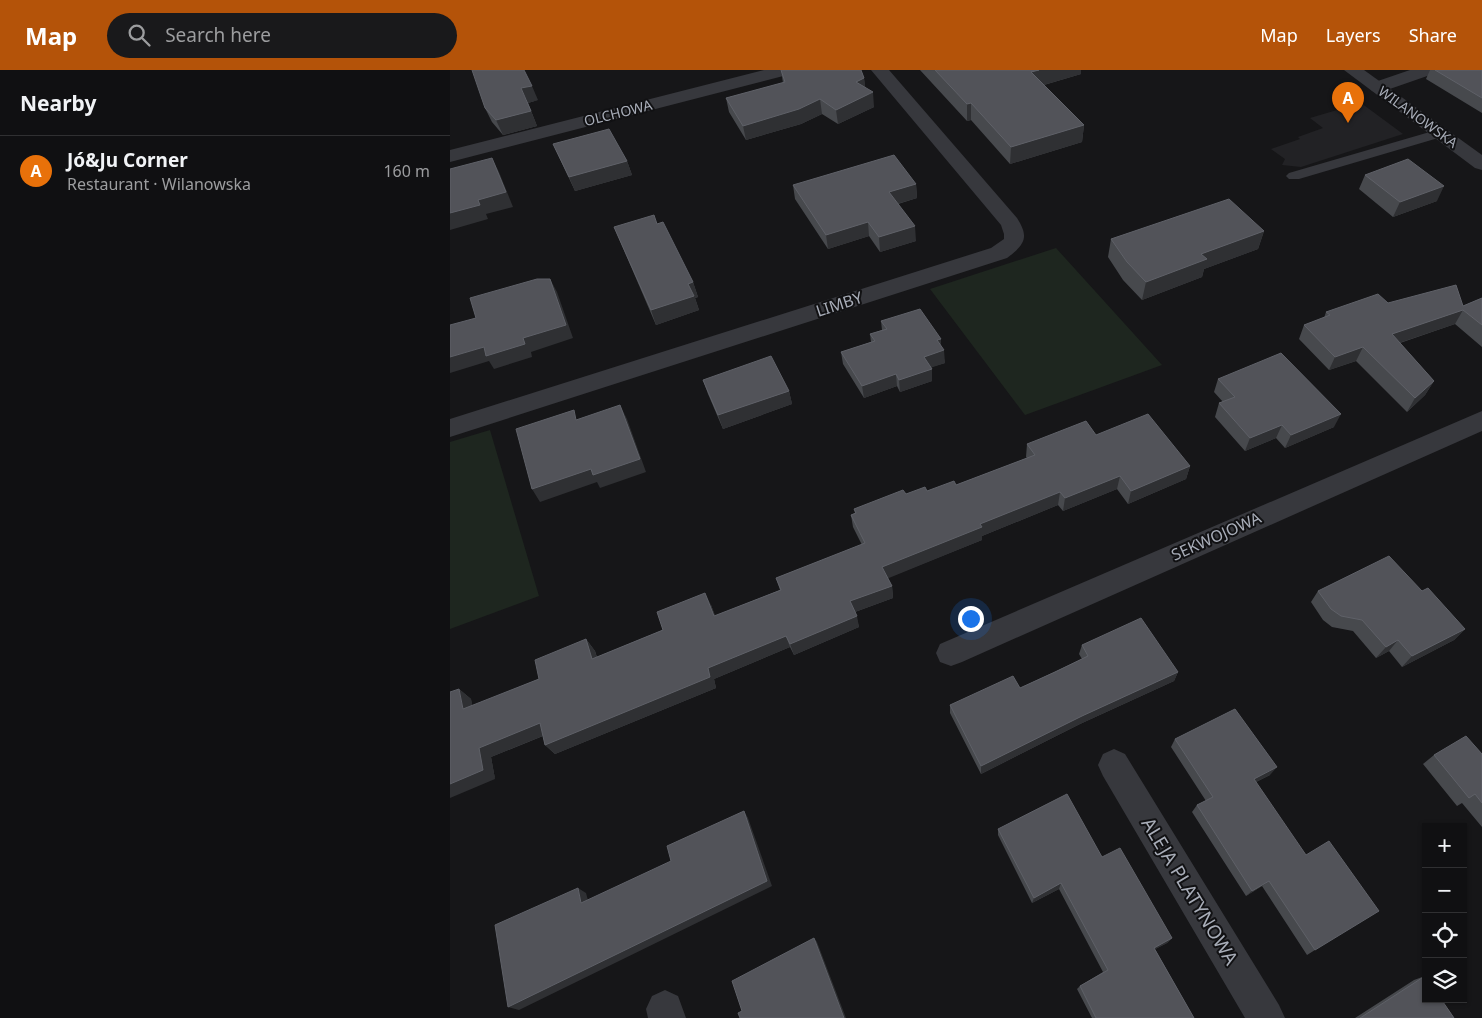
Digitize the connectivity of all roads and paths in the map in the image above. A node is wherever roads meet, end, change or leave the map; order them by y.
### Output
1 (786, 70) edge
2 (880, 70) edge
3 (1353, 70) edge
4 (1427, 70) edge
5 (1378, 87) junction
6 (1440, 132) junction
7 (450, 156) edge
8 (1482, 164) edge
9 (1294, 176) dead end
10 (1482, 420) edge
11 (450, 428) edge
12 (951, 653) dead end
13 (1114, 765) dead end
14 (1266, 1018) edge

1 - 7 street, OLCHOWA
2 - 11 street, LIMBY
3 - 5 street, WILANOWSKA
4 - 5 street
5 - 6 street, WILANOWSKA
6 - 8 street, WILANOWSKA
6 - 9 lane
10 - 12 street, SEKWOJOWA
13 - 14 street, ALEJA PLATYNOWA

